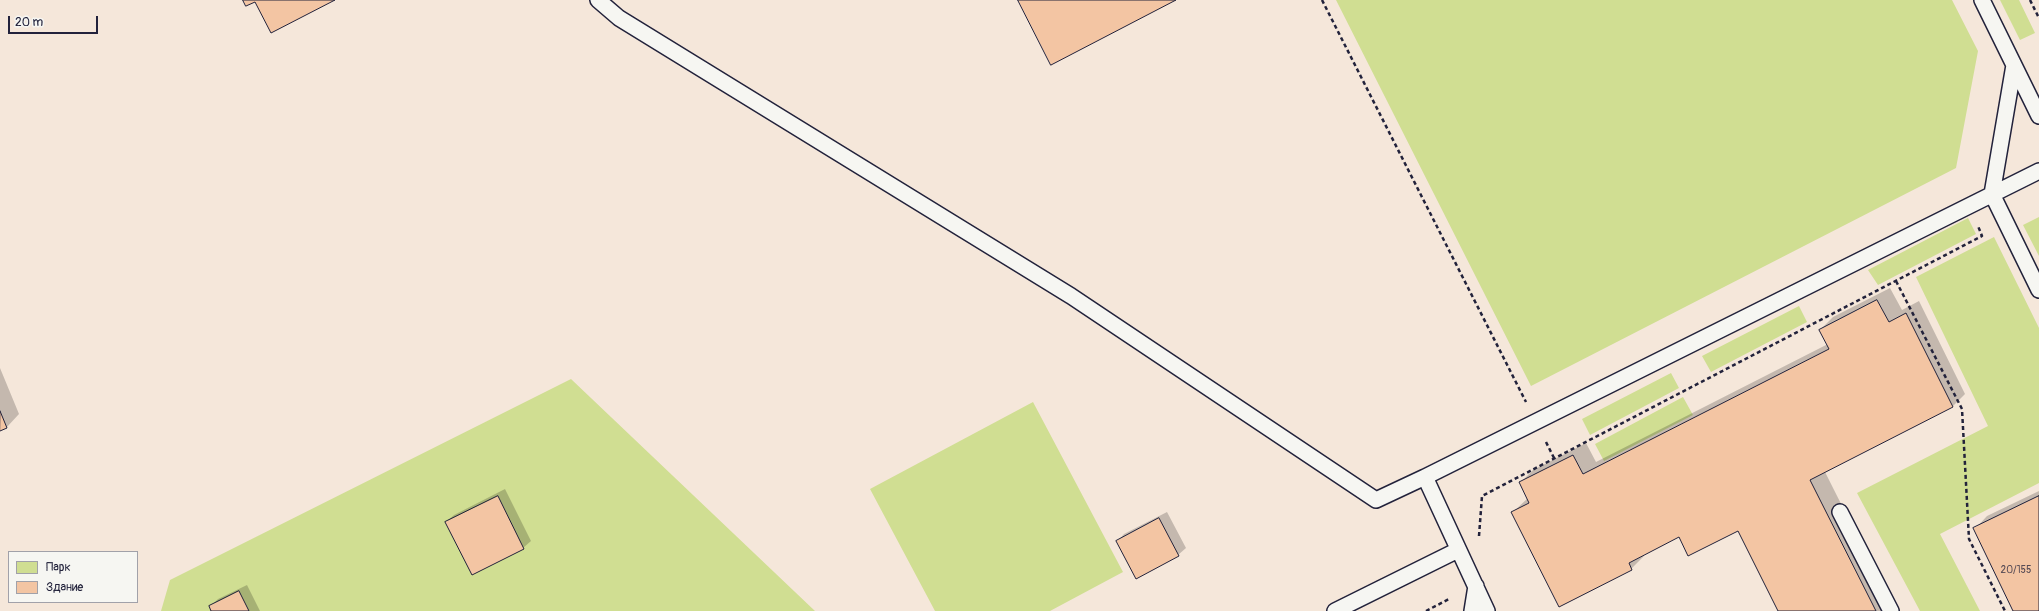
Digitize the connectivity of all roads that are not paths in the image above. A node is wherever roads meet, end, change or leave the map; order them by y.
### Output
1 (598, 0) edge
2 (1982, 0) edge
3 (2014, 65) junction
4 (2039, 116) edge
5 (2039, 171) edge
6 (1992, 194) junction
7 (2039, 290) edge
8 (1425, 477) junction
9 (1840, 512) dead end
10 (1458, 550) junction
11 (1476, 586) junction
12 (1335, 611) edge
13 (1472, 611) edge
14 (1487, 611) edge
15 (1891, 611) edge

1 - 8 lane
2 - 3 lane
3 - 4 lane
3 - 6 lane
5 - 6 lane
6 - 7 lane
6 - 8 lane
8 - 10 lane
9 - 15 lane
10 - 11 lane
10 - 12 lane
11 - 13 lane
11 - 14 lane

